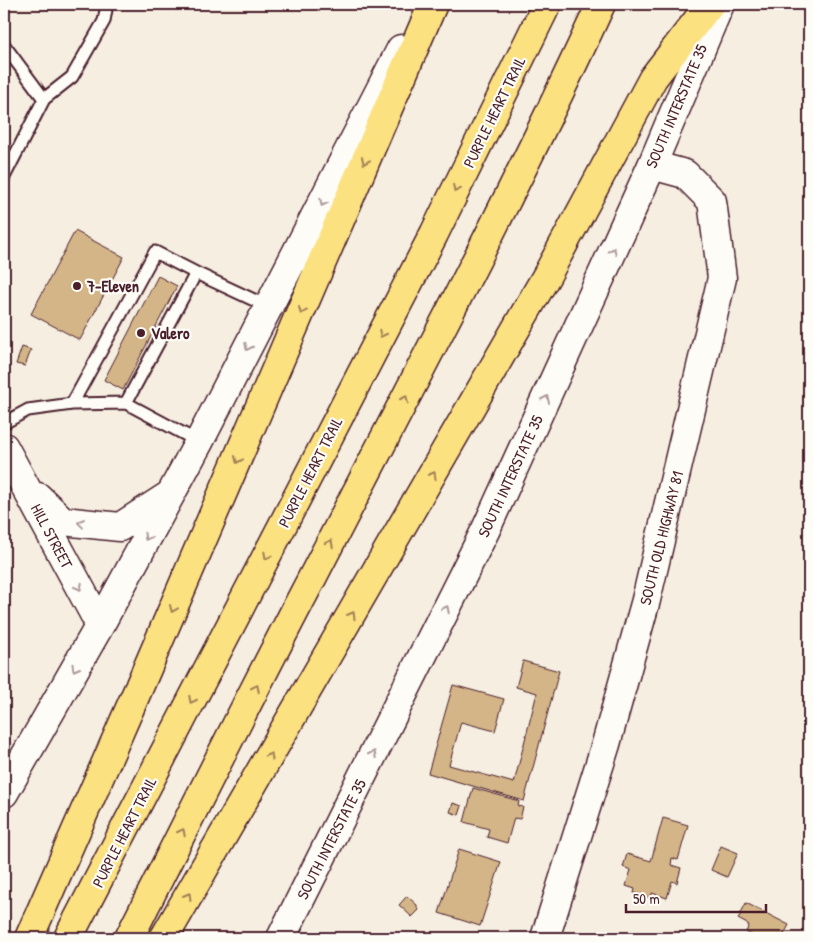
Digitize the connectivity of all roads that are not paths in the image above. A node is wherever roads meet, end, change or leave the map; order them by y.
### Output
1 (107, 4) edge
2 (424, 4) edge
3 (433, 4) edge
4 (547, 4) edge
5 (601, 4) edge
6 (710, 4) edge
7 (720, 4) edge
8 (4, 44) edge
9 (44, 99) junction
10 (652, 165) junction
11 (4, 177) edge
12 (196, 273) junction
13 (269, 307) junction
14 (126, 403) junction
15 (72, 404) junction
16 (4, 423) edge
17 (199, 442) junction
18 (4, 447) edge
19 (23, 482) junction
20 (171, 494) junction
21 (100, 625) junction
22 (4, 793) edge
23 (29, 938) edge
24 (68, 938) edge
25 (128, 938) edge
26 (164, 938) edge
27 (281, 938) edge
28 (545, 938) edge

1 - 9 lane
2 -> 13 main road
3 -> 23 highway
4 -> 24 highway, PURPLE HEART TRAIL
25 -> 5 highway
26 -> 6 highway
7 - 10 main road, SOUTH INTERSTATE 35
8 - 9 lane
9 - 11 lane
27 -> 10 main road, SOUTH INTERSTATE 35
10 - 28 main road, SOUTH OLD HIGHWAY 81
12 - 13 lane
12 - 14 lane
12 - 15 lane
13 -> 17 main road
14 - 15 lane
14 - 17 lane
15 - 16 lane
17 - 20 main road
18 - 19 main road, HILL STREET
20 -> 19 main road
19 -> 21 main road, HILL STREET
20 -> 21 main road
21 -> 22 main road

